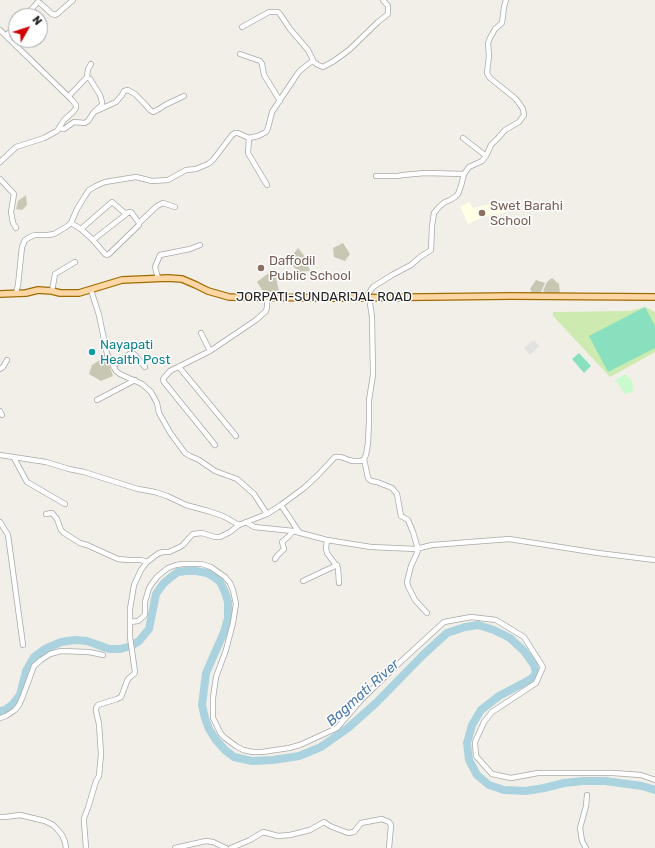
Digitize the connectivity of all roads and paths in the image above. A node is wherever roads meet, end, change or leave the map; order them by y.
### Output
1 (73, 0) edge
2 (384, 0) edge
3 (506, 0) edge
4 (37, 1) edge
5 (242, 27) dead end
6 (0, 30) edge
7 (6, 36) joint
8 (240, 54) dead end
9 (314, 62) junction
10 (91, 64) dead end
11 (86, 77) junction
12 (69, 96) junction
13 (184, 96) dead end
14 (280, 100) junction
15 (94, 112) junction
16 (60, 128) junction
17 (249, 138) junction
18 (463, 138) dead end
19 (486, 156) junction
20 (0, 162) edge
21 (464, 174) junction
22 (376, 176) dead end
23 (0, 179) edge
24 (268, 185) dead end
25 (175, 207) dead end
26 (126, 214) junction
27 (139, 222) junction
28 (71, 223) junction
29 (16, 228) dead end
30 (81, 229) junction
31 (93, 240) junction
32 (200, 245) dead end
33 (75, 262) dead end
34 (158, 278) junction
35 (91, 290) junction
36 (52, 291) junction
37 (16, 293) junction
38 (0, 294) edge
39 (267, 297) junction
40 (368, 297) junction
41 (655, 297) edge
42 (201, 333) dead end
43 (210, 351) junction
44 (7, 360) dead end
45 (113, 366) junction
46 (144, 367) dead end
47 (179, 367) junction
48 (0, 369) edge
49 (135, 380) junction
50 (97, 400) dead end
51 (236, 436) dead end
52 (215, 445) dead end
53 (0, 455) edge
54 (14, 458) junction
55 (364, 459) junction
56 (65, 504) dead end
57 (281, 505) junction
58 (46, 514) dead end
59 (267, 514) junction
60 (0, 522) edge
61 (246, 522) junction
62 (239, 524) junction
63 (293, 531) junction
64 (299, 532) junction
65 (327, 540) junction
66 (418, 549) junction
67 (275, 559) dead end
68 (655, 560) edge
69 (147, 562) junction
70 (337, 565) junction
71 (303, 581) dead end
72 (339, 583) dead end
73 (427, 613) dead end
74 (130, 622) junction
75 (23, 645) dead end
76 (103, 655) dead end
77 (0, 718) edge
78 (655, 780) edge
79 (587, 795) dead end
80 (0, 816) edge
81 (66, 848) edge
82 (86, 848) edge
83 (176, 848) edge
84 (226, 848) edge
85 (231, 848) edge
86 (389, 848) edge
87 (586, 848) edge

1 - 4 street
2 - 9 street
3 - 19 street
5 - 9 street
6 - 7 street
7 - 12 street
8 - 14 street
9 - 14 street
10 - 11 street
11 - 12 street
11 - 15 street
12 - 16 street
13 - 15 street
14 - 17 street
15 - 16 street
16 - 20 street
17 - 24 street
17 - 28 street
18 - 19 street
19 - 21 street
21 - 22 street
21 - 40 street
23 - 29 street
25 - 27 street
26 - 27 street
26 - 30 street
26 - 31 street
27 - 31 street
28 - 30 street
28 - 37 street
30 - 31 street
32 - 34 street
33 - 36 street
34 - 35 main road, JORPATI-SUNDARIJAL ROAD
34 - 39 main road, JORPATI-SUNDARIJAL ROAD
35 - 36 main road, JORPATI-SUNDARIJAL ROAD
35 - 45 street
36 - 37 main road, JORPATI-SUNDARIJAL ROAD
37 - 38 main road, JORPATI-SUNDARIJAL ROAD
39 - 40 main road, JORPATI-SUNDARIJAL ROAD
39 - 43 street
40 - 41 main road, JORPATI-SUNDARIJAL ROAD
40 - 55 street
42 - 43 street
43 - 47 street
44 - 48 street
45 - 46 street
45 - 49 street
47 - 51 street
47 - 52 street
49 - 50 street
49 - 59 street
53 - 54 street
54 - 56 street
54 - 62 street
55 - 57 street
55 - 66 street
57 - 59 street
57 - 64 street
58 - 69 street
59 - 61 street
60 - 75 street
61 - 62 street
61 - 63 street
62 - 69 street
63 - 64 street
63 - 67 street
64 - 65 street
65 - 66 street
65 - 70 street
66 - 68 street
66 - 73 street
69 - 74 street
70 - 71 street
70 - 72 street
74 - 78 street
74 - 82 street
76 - 77 street
79 - 87 street
80 - 81 street
83 - 84 street
85 - 86 street

